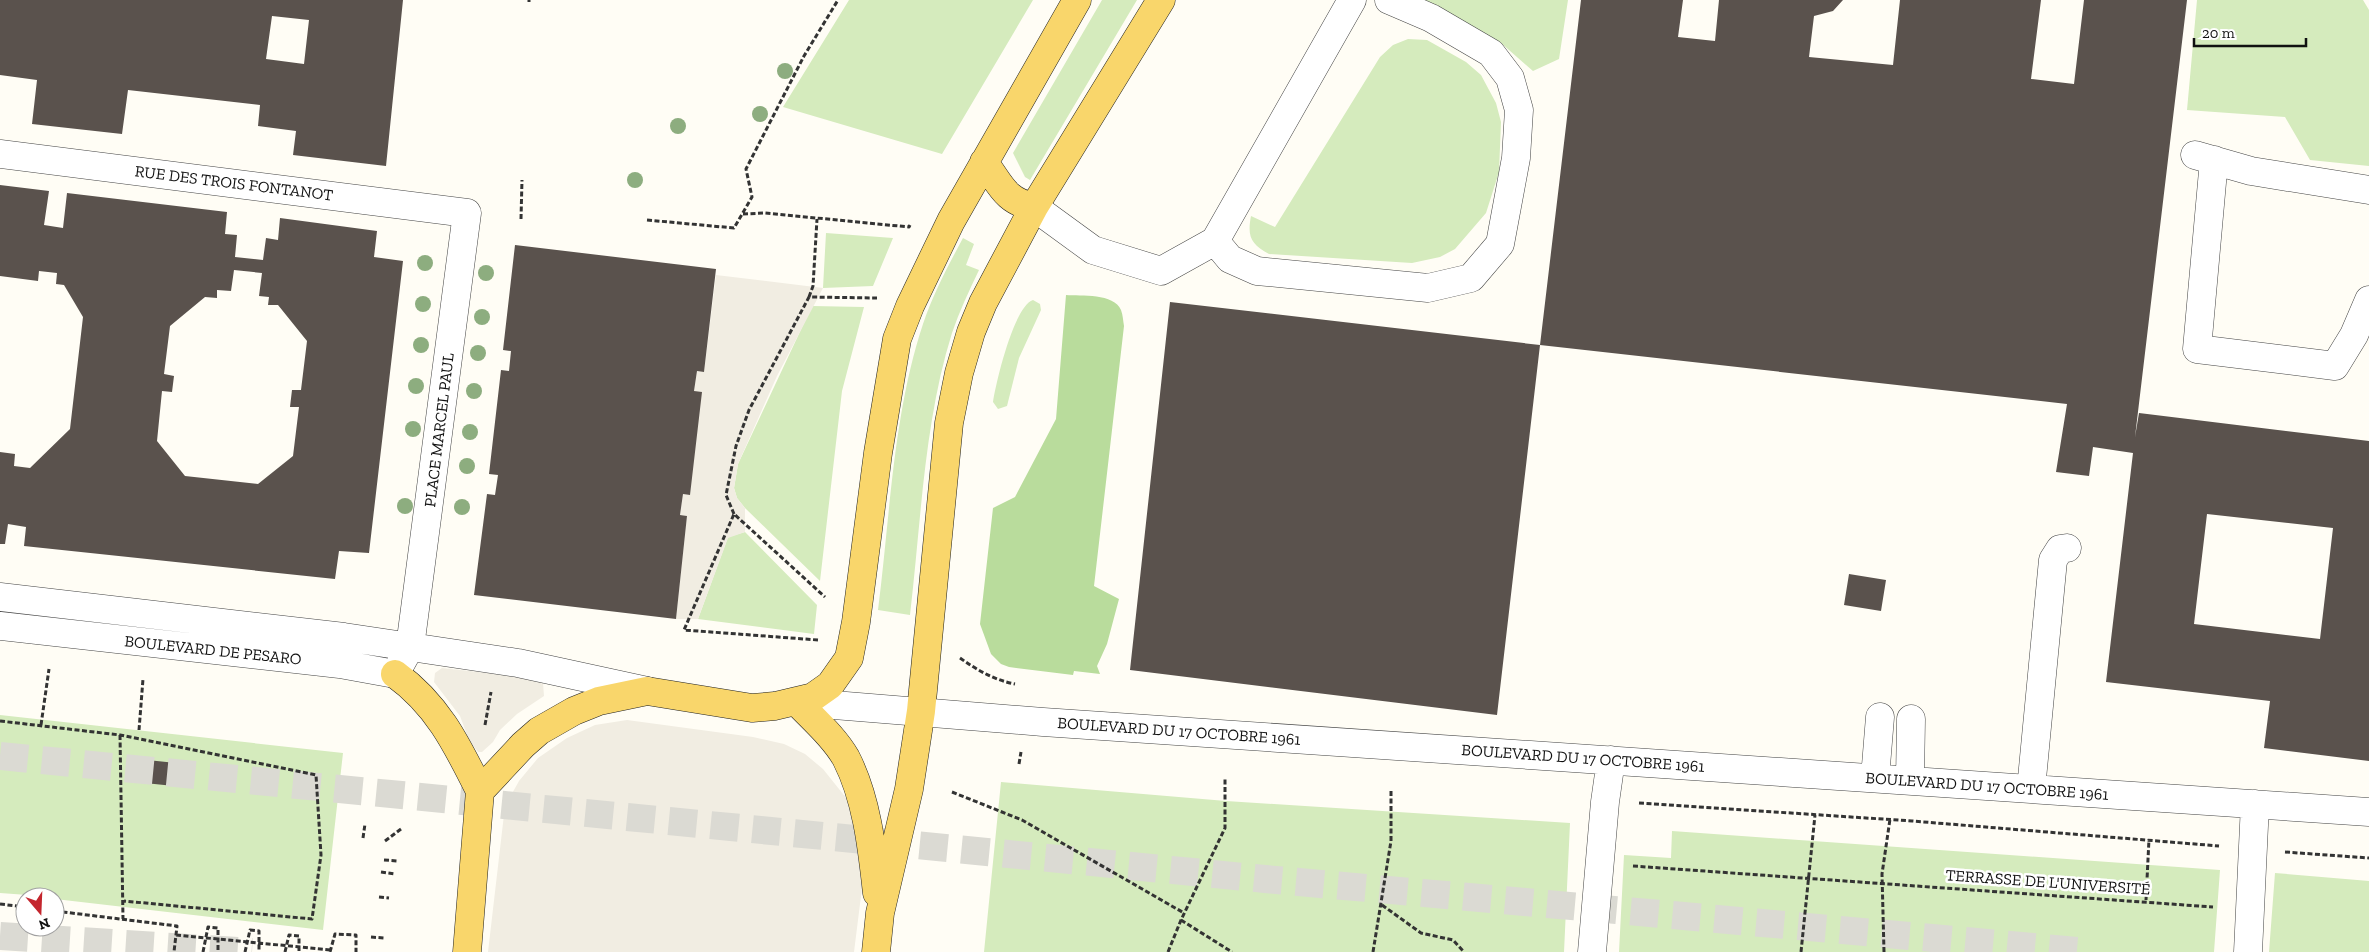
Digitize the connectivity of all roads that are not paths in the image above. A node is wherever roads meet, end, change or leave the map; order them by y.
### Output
1 (1077, 0) edge
2 (1161, 0) edge
3 (1352, 0) edge
4 (1389, 0) edge
5 (0, 154) edge
6 (984, 162) junction
7 (2369, 190) edge
8 (1034, 207) junction
9 (467, 213) joint
10 (1215, 241) junction
11 (2369, 300) edge
12 (2067, 548) dead end
13 (0, 597) edge
14 (0, 626) edge
15 (410, 647) junction
16 (395, 674) junction
17 (647, 691) junction
18 (797, 702) junction
19 (920, 711) junction
20 (1880, 717) dead end
21 (1911, 719) dead end
22 (1611, 760) junction
23 (1875, 778) junction
24 (1910, 780) junction
25 (2031, 789) junction
26 (480, 791) junction
27 (2255, 804) junction
28 (2369, 812) edge
29 (880, 913) junction
30 (467, 952) edge
31 (876, 952) edge
32 (1592, 952) edge
33 (2248, 952) edge

1 - 6 main road
2 - 8 main road
3 - 10 street
4 - 10 street
5 - 9 street, RUE DES TROIS FONTANOT
6 - 8 main road
6 - 18 main road
7 - 11 street
8 - 10 street
8 - 19 main road
9 - 15 street, PLACE MARCEL PAUL
12 - 25 street
13 - 15 street, BOULEVARD DE PESARO
14 - 16 street, BOULEVARD DE PESARO
15 - 16 street
15 - 17 street, BOULEVARD DE PESARO
16 - 26 main road
17 - 18 main road
17 - 26 main road
18 - 19 street, BOULEVARD DU 17 OCTOBRE 1961
18 - 29 main road
19 - 22 street, BOULEVARD DU 17 OCTOBRE 1961
19 - 29 main road
20 - 23 street
21 - 24 street
22 - 23 street, BOULEVARD DU 17 OCTOBRE 1961
22 - 32 street
23 - 24 street, BOULEVARD DU 17 OCTOBRE 1961
24 - 25 street, BOULEVARD DU 17 OCTOBRE 1961
25 - 27 street, BOULEVARD DU 17 OCTOBRE 1961
26 - 30 main road
27 - 28 street, BOULEVARD DU 17 OCTOBRE 1961
27 - 33 street
29 - 31 main road

